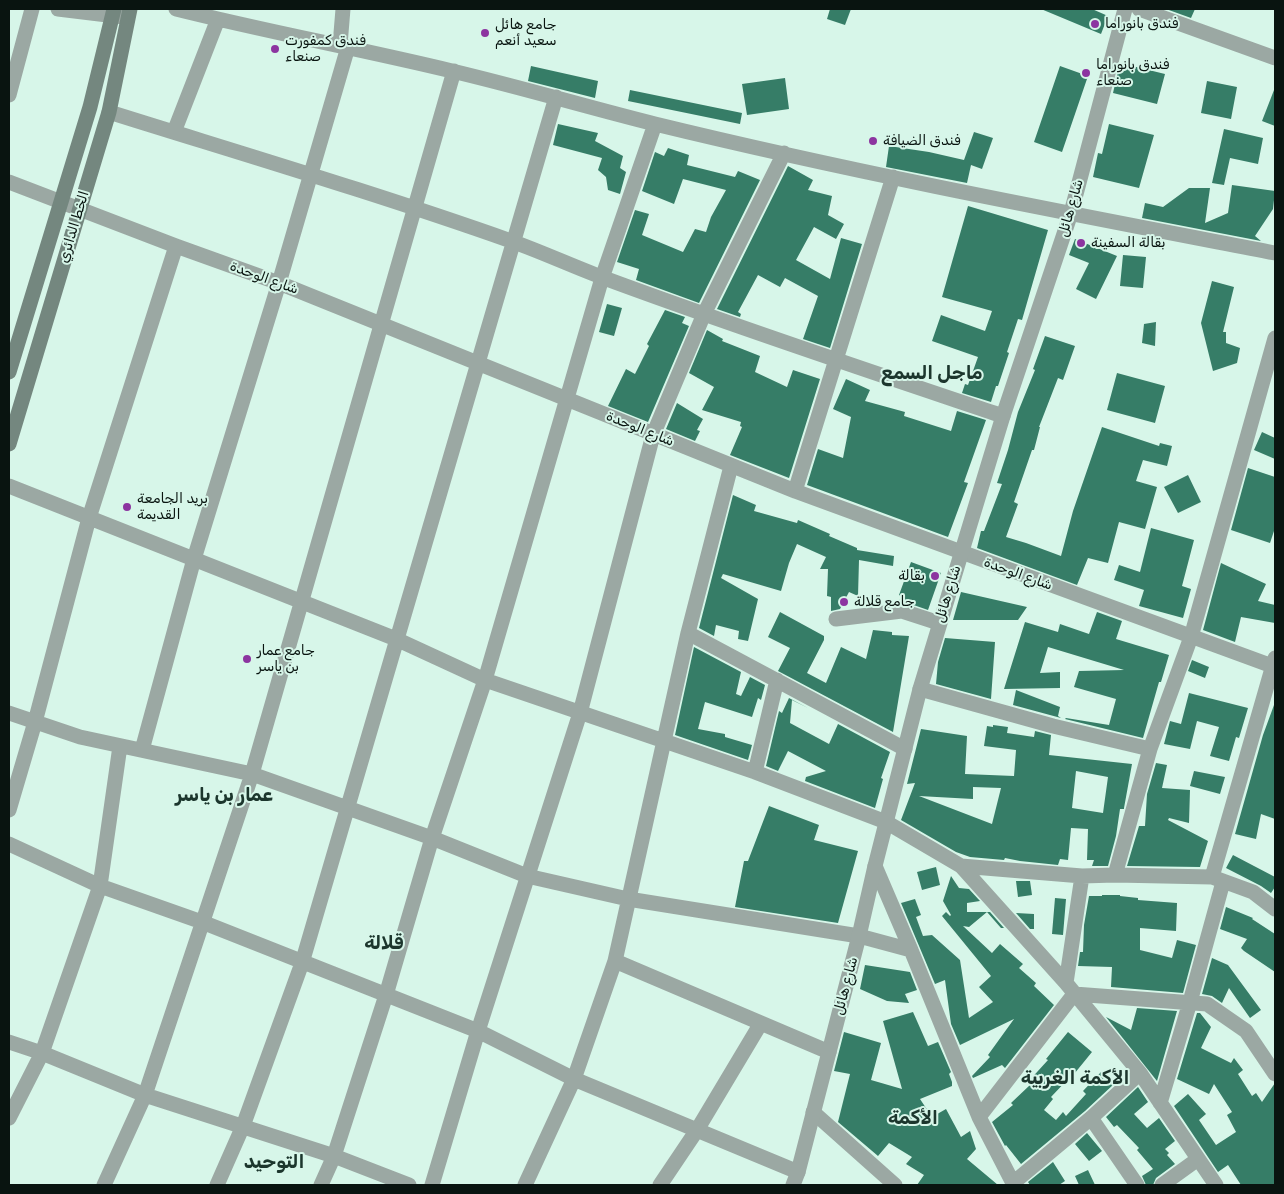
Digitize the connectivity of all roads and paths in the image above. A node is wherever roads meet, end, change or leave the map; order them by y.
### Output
1 (32, 9) edge
2 (58, 9) edge
3 (176, 9) edge
4 (342, 9) edge
5 (1125, 9) edge
6 (1139, 9) edge
7 (113, 12) edge
8 (129, 13) edge
9 (218, 20) junction
10 (344, 46) junction
11 (1275, 58) edge
12 (454, 71) junction
13 (9, 95) edge
14 (556, 97) junction
15 (109, 112) junction
16 (655, 124) junction
17 (174, 132) junction
18 (784, 152) junction
19 (311, 174) junction
20 (893, 177) junction
21 (9, 182) edge
22 (62, 202) junction
23 (415, 208) junction
24 (79, 209) junction
25 (1070, 213) junction
26 (513, 242) junction
27 (176, 246) junction
28 (1275, 253) edge
29 (602, 278) junction
30 (279, 283) junction
31 (704, 314) junction
32 (382, 324) junction
33 (1275, 338) edge
34 (836, 360) junction
35 (478, 363) junction
36 (9, 372) edge
37 (566, 399) junction
38 (1003, 416) junction
39 (654, 435) junction
40 (9, 444) edge
41 (731, 466) junction
42 (9, 486) edge
43 (795, 491) junction
44 (89, 518) junction
45 (961, 553) junction
46 (194, 560) junction
47 (301, 601) junction
48 (836, 619) dead end
49 (939, 623) junction
50 (688, 633) junction
51 (1191, 637) junction
52 (396, 639) junction
53 (1274, 663) edge
54 (485, 680) junction
55 (777, 680) junction
56 (920, 690) junction
57 (9, 713) edge
58 (580, 713) junction
59 (35, 722) junction
60 (664, 741) junction
61 (120, 746) junction
62 (905, 749) junction
63 (1150, 749) junction
64 (142, 750) junction
65 (755, 772) junction
66 (252, 774) junction
67 (347, 808) junction
68 (9, 810) edge
69 (886, 822) junction
70 (432, 838) junction
71 (9, 844) edge
72 (875, 866) junction
73 (961, 866) junction
74 (1115, 875) junction
75 (528, 876) junction
76 (1082, 876) junction
77 (1217, 879) junction
78 (100, 886) junction
79 (628, 899) junction
80 (1275, 909) edge
81 (202, 922) junction
82 (859, 936) junction
83 (911, 950) junction
84 (614, 961) junction
85 (302, 963) junction
86 (1070, 988) junction
87 (386, 995) junction
88 (1190, 1002) junction
89 (761, 1023) junction
90 (478, 1031) junction
91 (9, 1042) edge
92 (829, 1052) junction
93 (42, 1053) junction
94 (1140, 1073) junction
95 (1275, 1074) edge
96 (574, 1079) junction
97 (146, 1095) junction
98 (1160, 1103) junction
99 (813, 1112) junction
100 (979, 1117) junction
101 (9, 1118) edge
102 (1091, 1118) junction
103 (242, 1126) junction
104 (697, 1130) junction
105 (334, 1156) junction
106 (1198, 1160) junction
107 (795, 1179) edge
108 (1013, 1184) edge
109 (104, 1185) edge
110 (216, 1185) edge
111 (322, 1185) edge
112 (409, 1185) edge
113 (432, 1185) edge
114 (526, 1185) edge
115 (660, 1185) edge
116 (895, 1185) edge
117 (1137, 1185) edge
118 (1162, 1185) edge
119 (1216, 1185) edge

1 - 13 street
2 - 7 street
3 - 9 street
4 - 10 street
5 - 25 street, شارع هائل
6 - 11 street
7 - 8 street
7 - 22 main road, الخط الدائري
8 - 15 main road, الخط الدائري
9 - 10 street
9 - 17 street
10 - 12 street
10 - 19 street
12 - 14 street
12 - 23 street
14 - 16 street
14 - 26 street
15 - 17 street
15 - 24 main road, الخط الدائري
16 - 18 street
16 - 29 street
17 - 19 street
18 - 20 street
18 - 31 street
19 - 23 street
19 - 30 street
20 - 25 street
20 - 34 street
21 - 22 street, شارع الوحدة
22 - 24 street, شارع الوحدة
22 - 36 main road, الخط الدائري
23 - 26 street
23 - 32 street
24 - 27 street, شارع الوحدة
24 - 40 main road, الخط الدائري
25 - 28 street
25 - 38 street, شارع هائل
26 - 29 street
26 - 35 street
27 - 30 street, شارع الوحدة
27 - 44 street
29 - 31 street
29 - 37 street
30 - 32 street, شارع الوحدة
30 - 46 street
31 - 34 street
31 - 39 street
32 - 35 street, شارع الوحدة
32 - 47 street
33 - 51 street
34 - 38 street
34 - 43 street
35 - 37 street, شارع الوحدة
35 - 52 street
37 - 39 street, شارع الوحدة
37 - 54 street
38 - 45 street, شارع هائل
39 - 41 street, شارع الوحدة
39 - 58 street
41 - 43 street, شارع الوحدة
41 - 50 street
42 - 44 street
43 - 45 street, شارع الوحدة
44 - 46 street
44 - 59 street
45 - 49 street, شارع هائل
45 - 51 street, شارع الوحدة
46 - 47 street
46 - 64 street
47 - 52 street
47 - 66 street
48 - 49 street
49 - 56 street, شارع هائل
50 - 55 street
50 - 60 street
51 - 53 street, شارع الوحدة
51 - 63 street
52 - 54 street
52 - 67 street
53 - 77 street
54 - 58 street
54 - 70 street
55 - 62 street
55 - 65 street
56 - 62 street, شارع هائل
56 - 63 street
57 - 59 street
58 - 60 street
58 - 75 street
59 - 61 street
59 - 68 street
60 - 65 street
60 - 79 street
61 - 64 street
61 - 78 street
62 - 69 street, شارع هائل
63 - 74 street
64 - 66 street
65 - 69 street
66 - 67 street
66 - 81 street
67 - 70 street
67 - 85 street
69 - 72 street, شارع هائل
69 - 73 street
70 - 75 street
70 - 87 street
71 - 78 street
72 - 82 street, شارع هائل
72 - 83 street
73 - 76 street
73 - 86 street
74 - 76 street
74 - 77 street
75 - 79 street
75 - 90 street
76 - 86 street
77 - 80 street
77 - 88 street
78 - 81 street
78 - 93 street
79 - 82 street
79 - 84 street
81 - 85 street
81 - 97 street
82 - 83 street
82 - 92 street, شارع هائل
83 - 100 street
84 - 89 street
84 - 96 street
85 - 87 street
85 - 103 street
86 - 88 street
86 - 94 street
86 - 100 street
87 - 90 street
87 - 105 street
88 - 95 street
88 - 98 street
89 - 92 street
89 - 104 street
90 - 96 street
90 - 113 street
91 - 93 street
92 - 99 street, شارع هائل
93 - 97 street
93 - 101 street
94 - 98 street
94 - 102 street
96 - 104 street
96 - 114 street
97 - 103 street
97 - 109 street
98 - 106 street
99 - 107 street, شارع هائل
99 - 116 street
100 - 108 street
102 - 108 street
102 - 117 street
103 - 105 street
103 - 110 street
104 - 107 street
104 - 115 street
105 - 111 street
105 - 112 street
106 - 118 street
106 - 119 street

